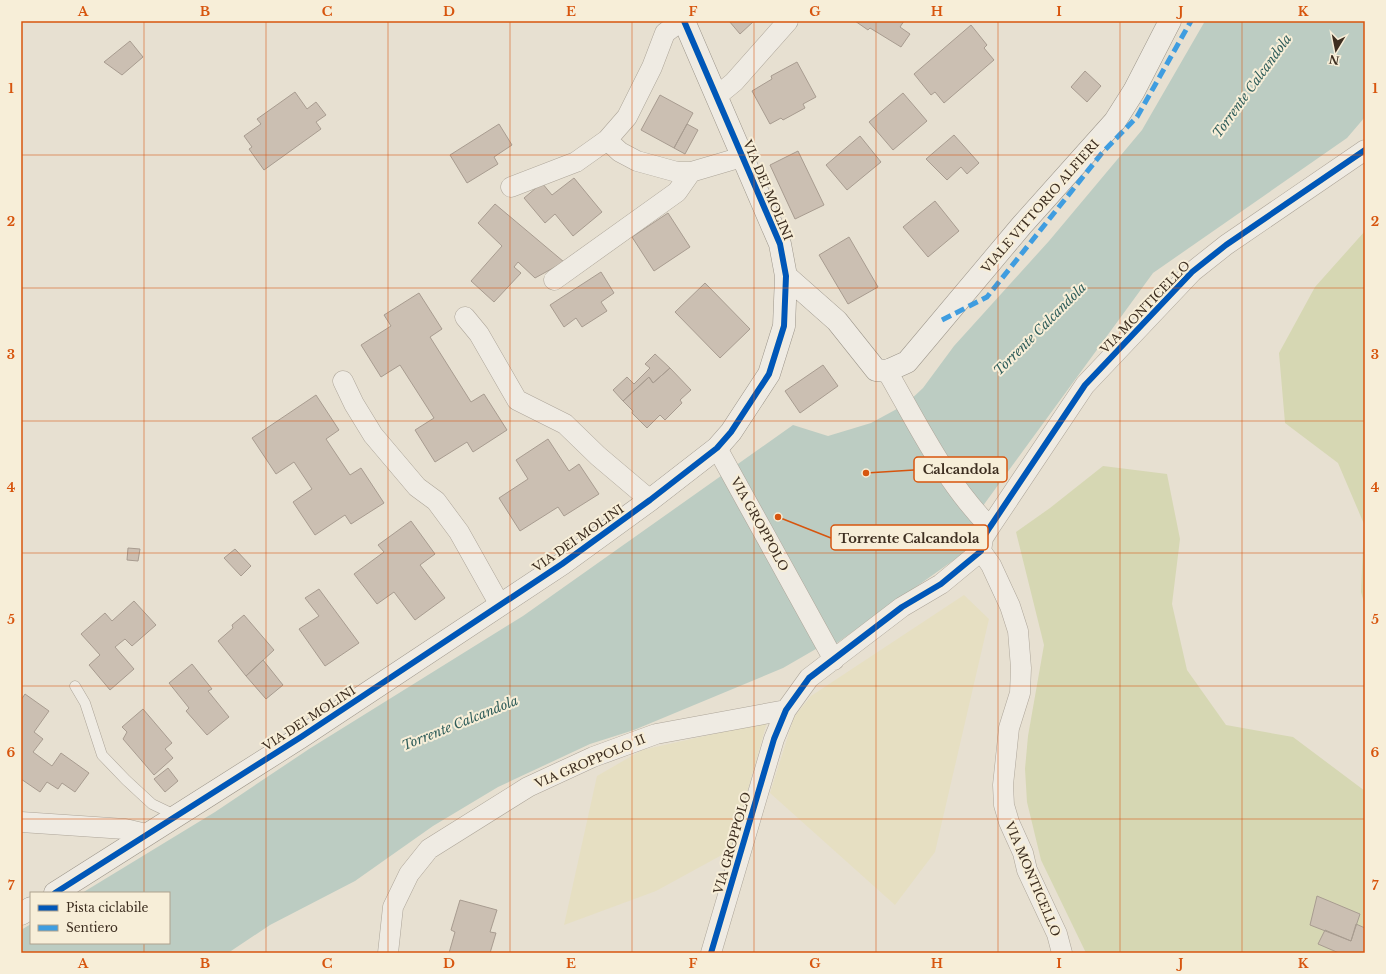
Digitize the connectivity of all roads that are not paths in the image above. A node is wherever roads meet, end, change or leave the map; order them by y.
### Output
1 (682, 21) edge
2 (788, 21) edge
3 (1170, 21) edge
4 (717, 96) junction
5 (607, 140) junction
6 (1365, 150) edge
7 (742, 157) junction
8 (691, 172) junction
9 (511, 187) dead end
10 (786, 276) junction
11 (554, 280) dead end
12 (465, 317) dead end
13 (888, 371) junction
14 (343, 381) dead end
15 (722, 456) junction
16 (650, 500) junction
17 (990, 527) junction
18 (981, 551) junction
19 (500, 604) junction
20 (831, 654) junction
21 (75, 686) dead end
22 (786, 710) junction
23 (177, 816) junction
24 (21, 822) edge
25 (146, 834) junction
26 (57, 892) edge
27 (30, 909) edge
28 (21, 914) edge
29 (388, 953) edge
30 (711, 953) edge
31 (1062, 953) edge

1 - 4 street, VIA DEI MOLINI
1 - 5 street
2 - 4 street
3 - 13 street, VIALE VITTORIO ALFIERI
4 - 7 street, VIA DEI MOLINI
5 - 8 street
5 - 9 street
6 - 17 street, VIA MONTICELLO
7 - 8 street
7 - 10 street, VIA DEI MOLINI
8 - 11 street
10 - 13 street
10 - 15 street, VIA DEI MOLINI
12 - 16 street
13 - 17 street
14 - 19 street
15 - 16 street, VIA DEI MOLINI
15 - 20 street, VIA GROPPOLO
16 - 19 street, VIA DEI MOLINI
17 - 18 street, VIA MONTICELLO
18 - 20 street, VIA GROPPOLO
18 - 31 street, VIA MONTICELLO
19 - 23 street, VIA DEI MOLINI
20 - 22 street, VIA GROPPOLO
21 - 23 lane
22 - 29 street, VIA GROPPOLO II
22 - 30 street, VIA GROPPOLO
23 - 25 street, VIA DEI MOLINI
24 - 25 street
25 - 26 street, VIA DEI MOLINI
27 - 28 street

